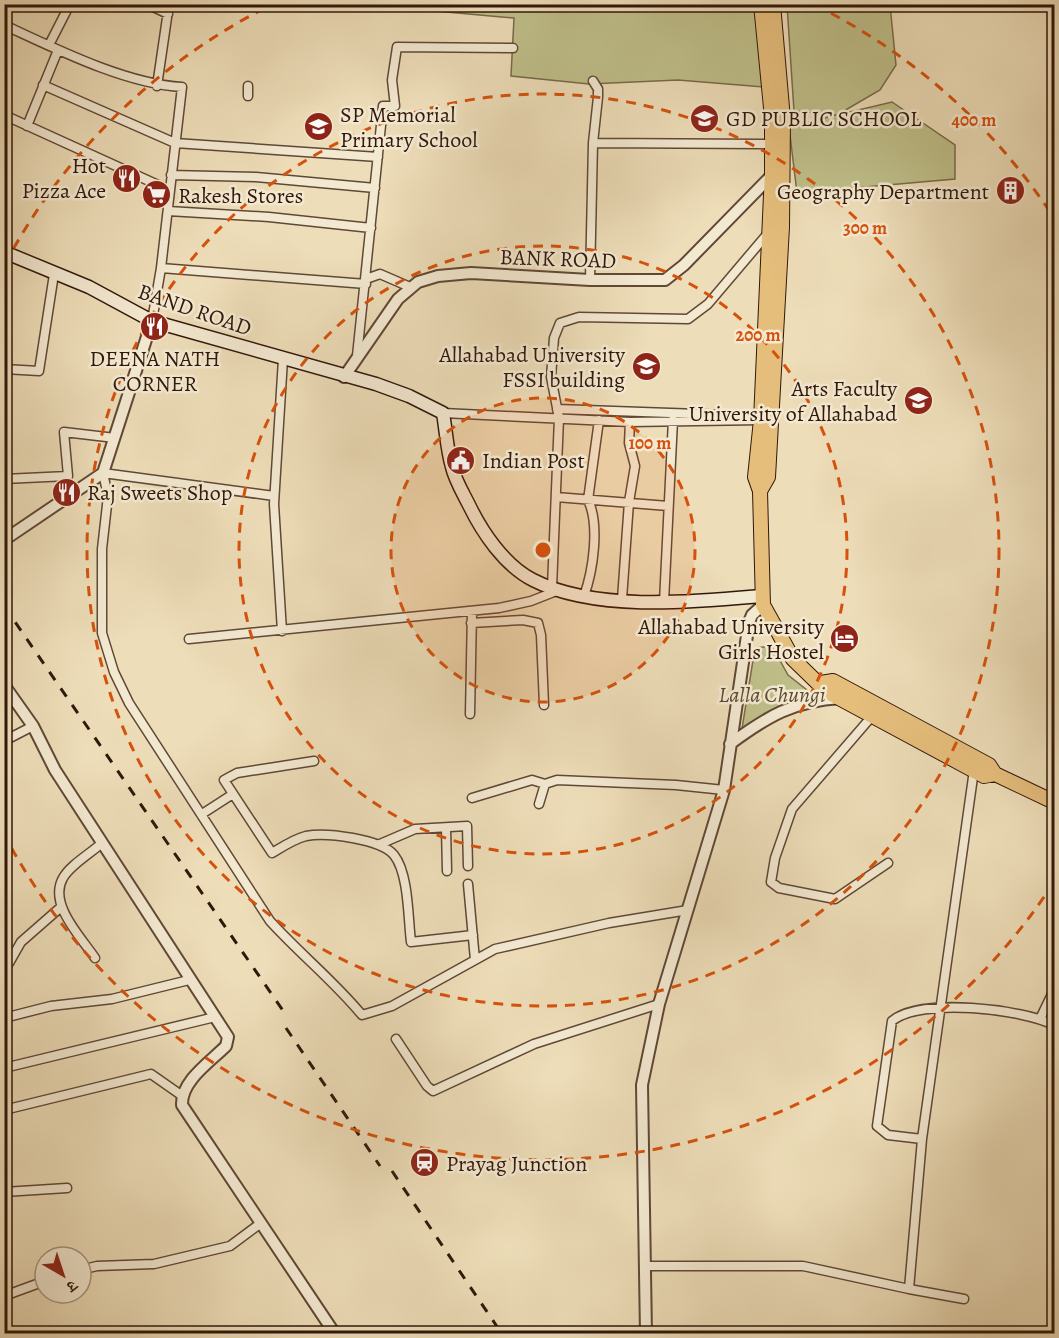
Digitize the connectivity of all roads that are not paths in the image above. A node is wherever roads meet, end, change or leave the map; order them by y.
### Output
1 (70, 4) edge
2 (147, 4) edge
3 (169, 4) edge
4 (761, 4) edge
5 (773, 4) edge
6 (168, 14) junction
7 (4, 25) edge
8 (49, 45) junction
9 (513, 48) dead end
10 (58, 50) junction
11 (592, 81) dead end
12 (43, 85) junction
13 (157, 86) junction
14 (248, 86) dead end
15 (248, 96) dead end
16 (4, 115) edge
17 (27, 126) junction
18 (175, 143) junction
19 (593, 143) junction
20 (772, 144) junction
21 (378, 157) junction
22 (778, 171) junction
23 (171, 175) junction
24 (375, 188) junction
25 (169, 190) junction
26 (168, 211) junction
27 (371, 228) junction
28 (769, 232) junction
29 (4, 252) edge
30 (161, 268) junction
31 (54, 273) junction
32 (590, 280) junction
33 (366, 282) junction
34 (410, 287) junction
35 (152, 321) junction
36 (357, 356) junction
37 (283, 359) junction
38 (4, 369) edge
39 (344, 376) junction
40 (443, 413) junction
41 (558, 414) junction
42 (729, 415) dead end
43 (599, 420) junction
44 (673, 420) junction
45 (761, 420) junction
46 (630, 422) junction
47 (115, 438) junction
48 (103, 473) junction
49 (4, 479) edge
50 (760, 491) junction
51 (274, 496) junction
52 (556, 497) junction
53 (588, 500) junction
54 (629, 502) junction
55 (668, 506) junction
56 (4, 540) edge
57 (556, 588) junction
58 (584, 596) junction
59 (622, 599) junction
60 (763, 600) junction
61 (664, 602) junction
62 (472, 611) junction
63 (471, 623) junction
64 (282, 631) junction
65 (189, 639) dead end
66 (821, 683) junction
67 (4, 685) edge
68 (841, 698) junction
69 (544, 705) dead end
70 (470, 714) dead end
71 (873, 715) junction
72 (33, 726) junction
73 (4, 741) edge
74 (730, 744) junction
75 (314, 761) dead end
76 (974, 770) junction
77 (995, 774) junction
78 (545, 784) junction
79 (724, 790) junction
80 (233, 794) junction
81 (472, 798) dead end
82 (1054, 802) edge
83 (539, 804) dead end
84 (202, 814) junction
85 (446, 828) junction
86 (102, 843) junction
87 (380, 844) junction
88 (888, 864) dead end
89 (468, 866) dead end
90 (447, 871) dead end
91 (468, 884) dead end
92 (61, 907) junction
93 (688, 910) junction
94 (473, 935) junction
95 (94, 958) dead end
96 (475, 960) junction
97 (9, 963) dead end
98 (189, 980) junction
99 (1054, 990) edge
100 (660, 1004) junction
101 (940, 1009) junction
102 (215, 1017) junction
103 (4, 1018) edge
104 (1040, 1019) junction
105 (1054, 1025) edge
106 (396, 1039) dead end
107 (4, 1068) edge
108 (182, 1095) junction
109 (4, 1110) edge
110 (922, 1139) junction
111 (68, 1188) dead end
112 (4, 1192) edge
113 (261, 1223) junction
114 (646, 1266) junction
115 (93, 1267) edge
116 (33, 1285) edge
117 (909, 1289) junction
118 (4, 1296) edge
119 (964, 1299) dead end
120 (335, 1334) edge
121 (646, 1334) edge

1 - 8 street
2 - 6 street
3 - 6 street
4 - 20 highway
5 - 22 highway
6 - 13 street
7 - 8 street
8 - 10 street
9 - 21 street
10 - 12 street
10 - 13 street
11 - 19 street
12 - 17 street
12 - 18 street
13 - 18 street
14 - 15 street
16 - 17 street
17 - 25 street
18 - 21 street
18 - 23 street
19 - 20 street
19 - 32 street
20 - 22 highway
21 - 24 street
22 - 28 highway
22 - 32 street, BANK ROAD
22 - 50 highway
23 - 24 street
23 - 25 street
24 - 27 street
25 - 26 street
26 - 27 street
26 - 30 street
27 - 33 street
28 - 41 street
28 - 45 highway
29 - 31 main road, BAND ROAD
30 - 33 street
30 - 35 street
31 - 35 main road, BAND ROAD
31 - 38 street
32 - 34 street, BANK ROAD
33 - 34 street
33 - 36 street
34 - 36 street, BANK ROAD
35 - 37 main road, BAND ROAD
35 - 47 street
36 - 39 street, BANK ROAD
37 - 39 main road, BAND ROAD
37 - 51 street
39 - 40 main road, BAND ROAD
40 - 41 street
40 - 57 main road
41 - 42 street
41 - 43 street
41 - 52 street
43 - 46 street
43 - 53 street
44 - 45 street
44 - 46 street
44 - 55 street
45 - 50 highway
46 - 54 street
47 - 48 street
47 - 49 street
48 - 51 street
48 - 56 street
48 - 84 street
50 - 60 highway
51 - 64 street
52 - 53 street
52 - 57 street
53 - 54 street
53 - 58 street
54 - 55 street
54 - 59 street
55 - 61 street
57 - 58 main road
57 - 62 street
58 - 59 main road
59 - 61 main road
60 - 61 main road
60 - 66 highway
60 - 74 street
62 - 63 street
62 - 64 street
63 - 69 street
63 - 70 street
64 - 65 street
66 - 68 highway
66 - 77 highway
67 - 72 street
68 - 71 highway
68 - 74 street
71 - 76 highway
71 - 88 street
72 - 73 street
72 - 86 street
74 - 79 street
75 - 80 street
76 - 77 highway
76 - 101 street
77 - 82 highway
78 - 79 street
78 - 81 street
78 - 83 street
79 - 93 street
80 - 84 street
80 - 87 street
84 - 96 street
85 - 87 street
85 - 89 street
85 - 90 street
86 - 92 street
86 - 98 street
87 - 94 street
91 - 94 street
92 - 95 street
92 - 97 street
93 - 96 street
93 - 100 street
94 - 96 street
98 - 102 street
98 - 103 street
99 - 104 street
100 - 106 street
100 - 114 street
101 - 104 street
101 - 110 street
101 - 110 street
102 - 107 street
102 - 108 street
104 - 105 street
108 - 109 street
108 - 113 street
110 - 117 street
111 - 112 street
113 - 115 street
113 - 120 street
114 - 117 street
114 - 121 street
116 - 118 street
117 - 119 street

